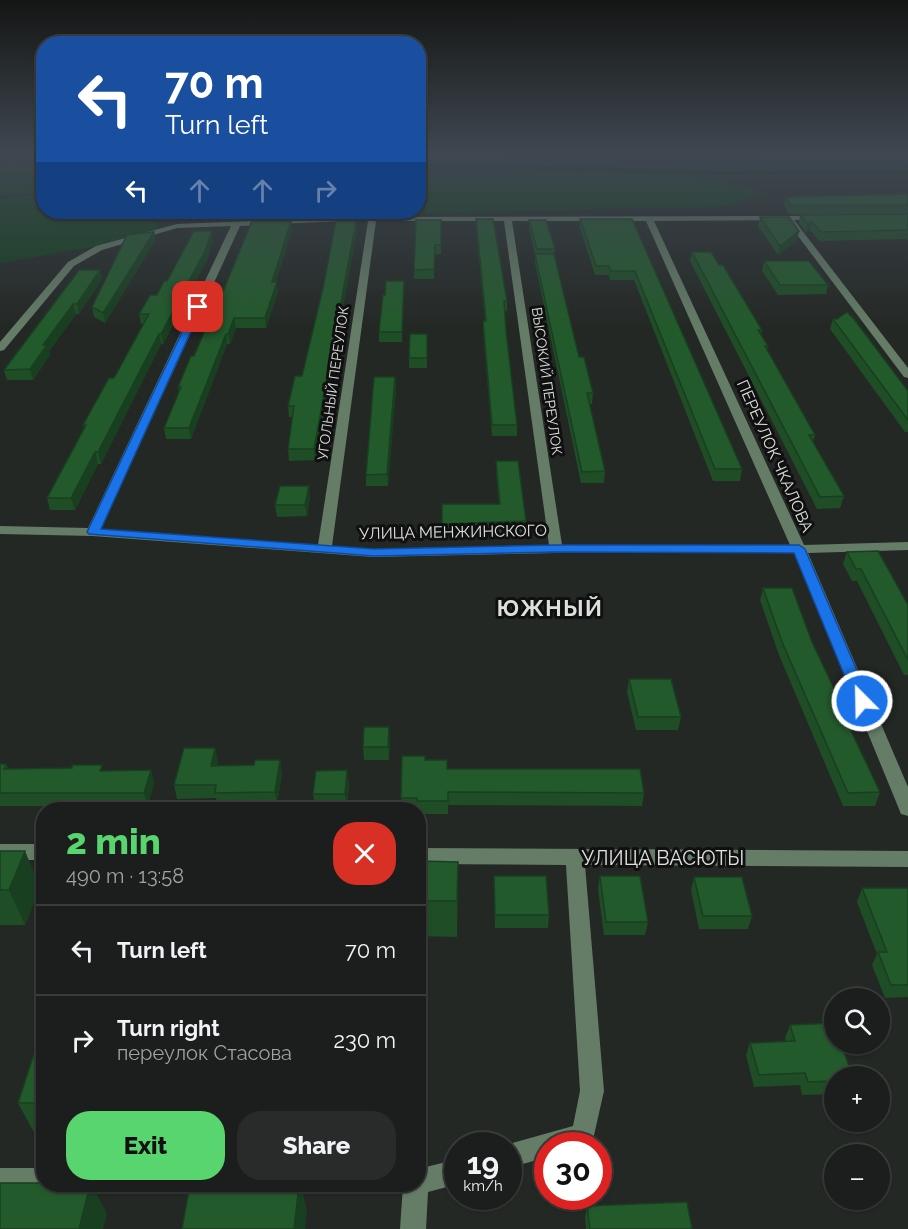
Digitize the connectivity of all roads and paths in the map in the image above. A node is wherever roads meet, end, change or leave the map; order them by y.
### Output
1 (788, 218) junction
2 (824, 218) edge
3 (508, 219) junction
4 (649, 219) junction
5 (372, 220) junction
6 (236, 225) junction
7 (0, 348) edge
8 (908, 375) edge
9 (0, 530) edge
10 (93, 532) junction
11 (908, 546) edge
12 (556, 549) junction
13 (799, 549) junction
14 (324, 550) junction
15 (908, 809) edge
16 (0, 852) edge
17 (36, 852) edge
18 (426, 855) edge
19 (575, 857) junction
20 (908, 859) edge
21 (522, 1152) edge
22 (444, 1175) edge
23 (426, 1180) edge
24 (0, 1181) edge
25 (36, 1181) edge
26 (416, 1192) edge
27 (413, 1229) edge

1 - 2 street
1 - 4 street
1 - 8 street
3 - 4 street
3 - 5 street
3 - 12 street, ВЫСОКИЙ ПЕРЕУЛОК
4 - 13 street, ПЕРЕУЛОК ЧКАЛОВА
5 - 6 street
5 - 14 street, УГОЛЬНЫЙ ПЕРЕУЛОК
6 - 7 street
6 - 10 street
9 - 10 street, УЛИЦА МЕНЖИНСКОГО
10 - 14 street, УЛИЦА МЕНЖИНСКОГО
11 - 13 street, УЛИЦА МЕНЖИНСКОГО
12 - 13 street, УЛИЦА МЕНЖИНСКОГО
12 - 14 street, УЛИЦА МЕНЖИНСКОГО
13 - 15 street, ПЕРЕУЛОК ЧКАЛОВА
16 - 17 street
18 - 19 street, УЛИЦА ВАСЮТЫ
19 - 20 street, УЛИЦА ВАСЮТЫ
19 - 21 street
22 - 23 street
24 - 25 street
26 - 27 street

